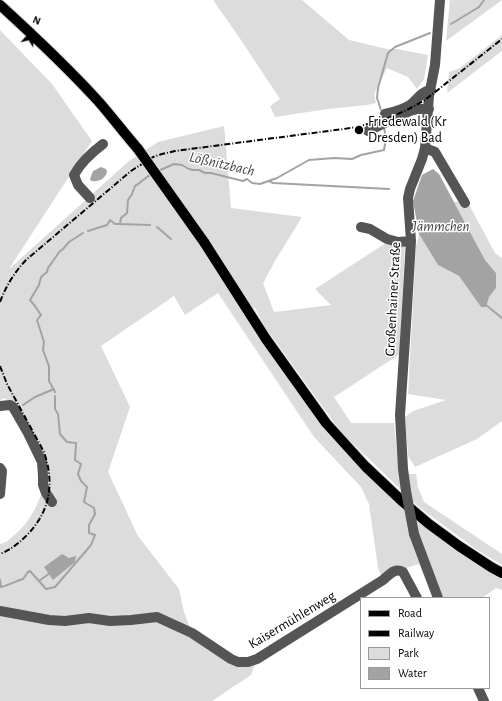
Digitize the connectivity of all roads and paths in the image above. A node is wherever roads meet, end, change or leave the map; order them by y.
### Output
1 (440, 0) edge
2 (0, 5) edge
3 (431, 90) junction
4 (429, 109) junction
5 (385, 114) dead end
6 (368, 131) dead end
7 (103, 144) dead end
8 (425, 148) junction
9 (90, 198) dead end
10 (465, 203) dead end
11 (361, 228) dead end
12 (410, 241) junction
13 (0, 406) edge
14 (0, 468) edge
15 (0, 494) edge
16 (52, 502) dead end
17 (502, 573) edge
18 (417, 597) edge
19 (438, 597) edge
20 (0, 611) edge
21 (478, 689) edge
22 (484, 701) edge

1 - 3 street, Großenhainer Straße
2 - 17 main road, bridge
3 - 4 street, Großenhainer Straße
3 - 5 street
4 - 6 street
4 - 8 street, Großenhainer Straße
7 - 9 street
8 - 10 street
8 - 12 street, Großenhainer Straße
11 - 12 street
12 - 19 street, Großenhainer Straße, bridge
13 - 16 street
14 - 15 street
18 - 20 street, Kaisermühlenweg
21 - 22 street

